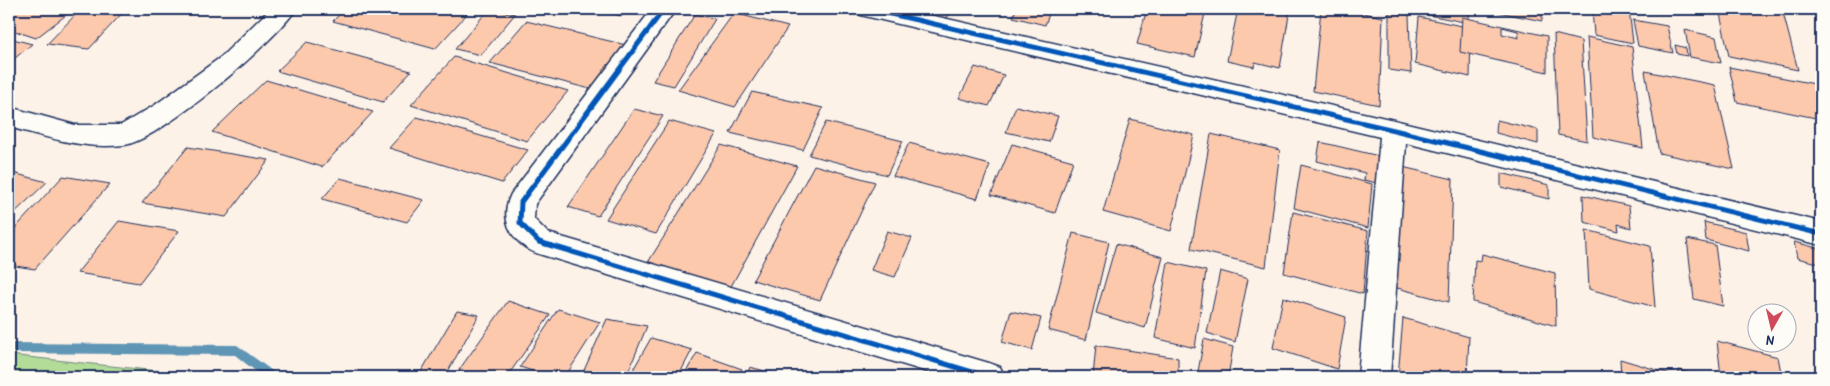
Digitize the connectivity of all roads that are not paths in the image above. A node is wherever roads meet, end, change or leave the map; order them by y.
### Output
1 (284, 9) edge
2 (664, 9) edge
3 (869, 9) edge
4 (9, 117) edge
5 (1394, 130) junction
6 (1821, 234) edge
7 (988, 377) edge
8 (1374, 377) edge

1 - 4 street
2 - 7 street
3 - 5 street
5 - 6 street
5 - 8 street

